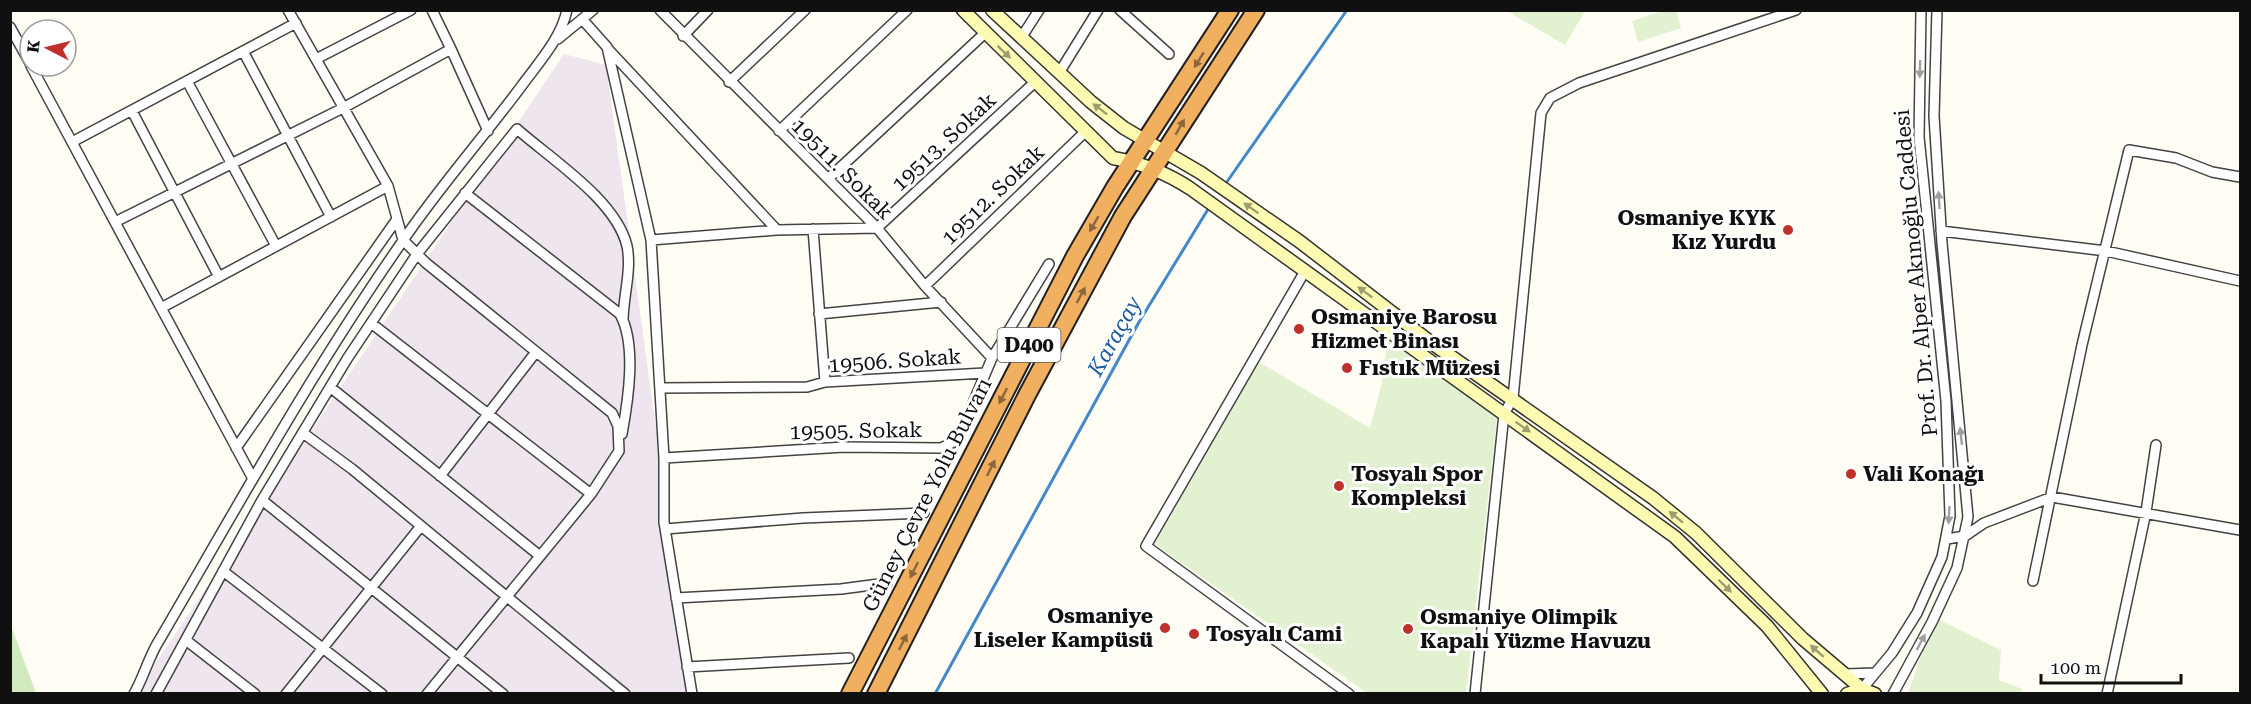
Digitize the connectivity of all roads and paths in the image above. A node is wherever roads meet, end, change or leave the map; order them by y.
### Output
1 (288, 10) edge
2 (411, 10) edge
3 (432, 10) edge
4 (593, 10) edge
5 (660, 10) edge
6 (708, 10) edge
7 (805, 10) edge
8 (907, 10) edge
9 (963, 10) edge
10 (993, 10) edge
11 (1039, 10) edge
12 (1098, 10) edge
13 (1120, 10) edge
14 (1230, 10) edge
15 (1256, 10) edge
16 (1796, 10) edge
17 (1921, 10) edge
18 (1937, 10) edge
19 (566, 15) edge
20 (579, 21) junction
21 (296, 23) junction
22 (10, 27) edge
23 (985, 33) junction
24 (682, 36) junction
25 (1021, 38) junction
26 (18, 41) edge
27 (552, 44) junction
28 (607, 47) junction
29 (451, 49) junction
30 (243, 51) junction
31 (1169, 54) dead end
32 (316, 59) junction
33 (1059, 73) junction
34 (38, 78) edge
35 (187, 81) junction
36 (729, 82) junction
37 (1035, 82) junction
38 (343, 108) junction
39 (132, 111) junction
40 (488, 131) junction
41 (779, 131) junction
42 (1086, 131) junction
43 (288, 135) junction
44 (1145, 141) junction
45 (72, 142) junction
46 (1167, 151) junction
47 (1132, 161) junction
48 (232, 163) junction
49 (1153, 169) junction
50 (2241, 177) edge
51 (828, 179) junction
52 (388, 186) junction
53 (174, 192) junction
54 (465, 193) junction
55 (331, 217) junction
56 (397, 219) junction
57 (115, 222) junction
58 (877, 228) junction
59 (813, 229) junction
60 (777, 230) junction
61 (1941, 231) junction
62 (403, 240) junction
63 (651, 240) junction
64 (276, 246) junction
65 (2106, 251) junction
66 (417, 254) junction
67 (1049, 264) dead end
68 (1305, 271) junction
69 (219, 277) junction
70 (2241, 281) edge
71 (925, 286) junction
72 (940, 302) junction
73 (160, 308) junction
74 (819, 314) junction
75 (623, 321) junction
76 (370, 323) junction
77 (322, 326) junction
78 (337, 339) junction
79 (536, 352) junction
80 (992, 358) junction
81 (985, 373) junction
82 (825, 382) junction
83 (330, 387) junction
84 (660, 388) junction
85 (1513, 398) junction
86 (488, 414) junction
87 (1504, 414) junction
88 (303, 433) junction
89 (2156, 445) dead end
90 (236, 448) junction
91 (620, 451) junction
92 (664, 458) junction
93 (440, 476) junction
94 (252, 477) junction
95 (591, 494) junction
96 (2052, 497) junction
97 (262, 500) junction
98 (2146, 512) junction
99 (924, 513) dead end
100 (421, 526) junction
101 (665, 529) junction
102 (2241, 530) edge
103 (1965, 536) junction
104 (1947, 539) junction
105 (540, 556) junction
106 (223, 571) junction
107 (2033, 581) dead end
108 (887, 583) dead end
109 (373, 588) junction
110 (506, 597) junction
111 (676, 598) junction
112 (187, 641) junction
113 (323, 648) junction
114 (456, 657) junction
115 (849, 658) dead end
116 (687, 667) junction
117 (1875, 673) junction
118 (1846, 674) junction
119 (1862, 688) junction
120 (134, 693) edge
121 (156, 693) edge
122 (255, 693) edge
123 (286, 693) edge
124 (382, 693) edge
125 (427, 693) edge
126 (503, 693) edge
127 (625, 693) edge
128 (692, 693) edge
129 (850, 693) edge
130 (876, 693) edge
131 (1349, 693) edge
132 (1475, 693) edge
133 (1822, 693) edge
134 (1847, 693) edge
135 (1875, 693) edge
136 (1894, 693) edge
137 (2106, 693) edge

1 - 21 street
2 - 32 street
3 - 29 street
4 - 20 street
5 - 24 street, 19511. Sokak
6 - 24 street
7 - 36 street
8 - 41 street
9 - 23 street
10 - 25 street
11 - 25 street
12 - 33 street
13 - 31 street
14 -> 44 highway, Güney Çevre Yolu Bulvarı / D400
46 -> 15 highway, D400
16 - 85 street
17 -> 104 street, Prof. Dr. Alper Akınoğlu Caddesi
61 -> 18 street, Prof. Dr. Alper Akınoğlu Caddesi
19 - 20 street
19 - 27 street
20 - 27 street
20 - 28 street
21 - 30 street
21 - 32 street
22 - 26 street
23 -> 37 street
23 - 51 street
24 - 36 street, 19511. Sokak
25 - 33 street
27 - 40 street
28 - 60 street
28 - 63 street
29 - 38 street
29 - 40 street
30 - 35 street
30 - 43 street
32 - 38 street
44 -> 33 street
34 - 45 street
35 - 39 street
35 - 48 street
36 - 41 street, 19511. Sokak
37 - 42 street
37 - 58 street, 19513. Sokak
38 - 43 street
38 - 52 street
39 - 45 street
39 - 53 street
40 - 62 street
41 - 51 street, 19511. Sokak
42 - 47 street
42 - 71 street, 19512. Sokak
43 - 48 street
43 - 55 street
44 - 46 street
44 - 47 highway, Güney Çevre Yolu Bulvarı / D400
45 - 57 street
46 - 49 highway, D400
85 -> 46 street
47 - 49 street
47 -> 129 highway, Güney Çevre Yolu Bulvarı / D400
48 - 53 street
48 - 64 street
49 - 68 street
130 -> 49 highway, D400
50 - 65 street
51 - 58 street, 19511. Sokak
52 - 55 street
52 - 56 street
53 - 57 street
53 - 69 street
54 - 66 street
54 - 75 street
54 - 75 street
55 - 64 street
56 - 62 street
56 - 77 street
57 - 73 street
58 - 59 street
58 - 71 street, 19511. Sokak
59 - 60 street
59 - 74 street
60 - 63 street
61 - 65 street
103 -> 61 street, Prof. Dr. Alper Akınoğlu Caddesi
62 - 66 street
62 - 78 street
63 - 84 street
64 - 69 street
65 - 70 street
65 - 96 street
66 - 76 street
66 - 79 street
67 - 80 street, 19505. Sokak
68 - 87 street
68 - 131 street
69 - 73 street
71 - 72 street, 19511. Sokak
72 - 74 street
72 - 80 street, 19511. Sokak
73 - 90 street
74 - 82 street
75 - 91 street
76 - 83 street
76 - 86 street
77 - 78 street
77 - 90 street
78 - 94 street
79 - 86 street
79 - 91 street
80 - 81 street, 19505. Sokak
81 - 82 street, 19506. Sokak
81 - 92 street, 19505. Sokak
82 - 84 street, 19506. Sokak
83 - 88 street
83 - 93 street
84 - 92 street
85 - 87 street
118 -> 85 street
86 - 93 street
86 - 95 street
87 - 132 street
87 -> 133 street
88 - 97 street
88 - 100 street
89 - 98 street
90 - 94 street
91 - 95 street
92 - 101 street
93 - 105 street
94 - 120 street
95 - 105 street
96 - 98 street
96 - 103 street
96 - 107 street
97 - 106 street
97 - 109 street
98 - 102 street
98 - 137 street
99 - 101 street
100 - 109 street
100 - 110 street
101 - 111 street
103 - 104 street
136 -> 103 street, Prof. Dr. Alper Akınoğlu Caddesi
104 - 117 street, Prof. Dr. Alper Akınoğlu Caddesi
105 - 110 street
106 - 112 street
106 - 113 street
108 - 111 street
109 - 113 street
109 - 114 street
110 - 114 street
110 - 127 street
111 - 116 street
112 - 121 street
112 - 122 street
113 - 123 street
113 - 124 street
114 - 125 street
114 - 126 street
115 - 116 street
116 - 128 street
117 - 118 street
117 - 119 street, Prof. Dr. Alper Akınoğlu Caddesi
118 - 119 street
119 - 134 street
119 - 135 street

